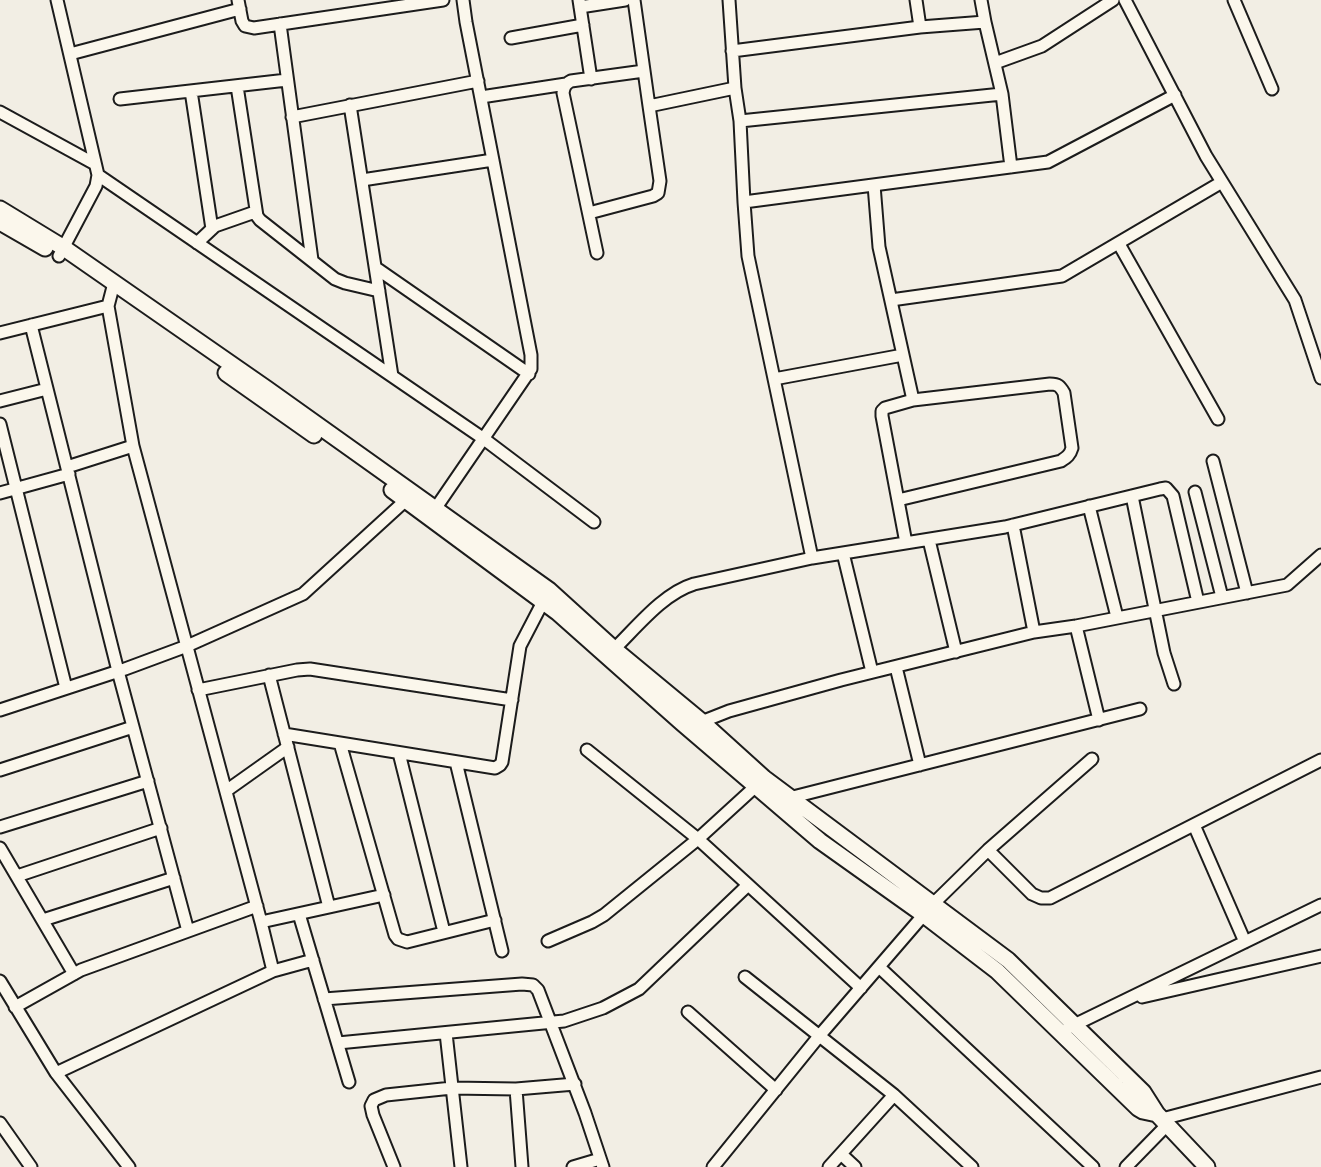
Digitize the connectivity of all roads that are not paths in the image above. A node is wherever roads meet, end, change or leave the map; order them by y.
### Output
1 (57, 0) edge
2 (443, 0) edge
3 (463, 0) edge
4 (625, 0) edge
5 (634, 0) edge
6 (729, 0) edge
7 (916, 0) edge
8 (981, 0) edge
9 (1113, 0) edge
10 (1125, 0) edge
11 (1234, 0) edge
12 (406, 3) edge
13 (239, 4) edge
14 (580, 4) edge
15 (985, 22) junction
16 (280, 24) junction
17 (583, 26) junction
18 (920, 27) junction
19 (511, 38) dead end
20 (732, 51) junction
21 (70, 54) junction
22 (995, 63) junction
23 (644, 72) junction
24 (592, 79) junction
25 (287, 80) junction
26 (478, 81) junction
27 (566, 84) junction
28 (236, 86) junction
29 (736, 88) junction
30 (1272, 90) dead end
31 (191, 91) junction
32 (1002, 94) junction
33 (1175, 95) junction
34 (481, 97) junction
35 (120, 99) dead end
36 (350, 105) junction
37 (649, 106) junction
38 (0, 112) edge
39 (292, 117) junction
40 (740, 121) junction
41 (493, 160) junction
42 (1010, 167) junction
43 (97, 170) junction
44 (362, 180) junction
45 (1222, 182) junction
46 (874, 185) junction
47 (744, 202) junction
48 (0, 209) edge
49 (256, 212) junction
50 (589, 213) junction
51 (0, 222) edge
52 (212, 229) junction
53 (197, 243) junction
54 (1119, 244) junction
55 (61, 252) junction
56 (598, 253) dead end
57 (312, 260) junction
58 (376, 268) junction
59 (379, 291) junction
60 (111, 294) junction
61 (890, 300) junction
62 (32, 325) junction
63 (0, 333) edge
64 (902, 355) junction
65 (529, 374) junction
66 (392, 376) junction
67 (1321, 378) edge
68 (774, 379) junction
69 (47, 389) junction
70 (913, 400) junction
71 (0, 401) edge
72 (1218, 418) dead end
73 (0, 424) edge
74 (484, 439) junction
75 (132, 446) junction
76 (1213, 461) dead end
77 (68, 471) junction
78 (16, 489) junction
79 (1195, 492) dead end
80 (0, 493) edge
81 (409, 496) junction
82 (1132, 496) junction
83 (898, 500) junction
84 (1089, 506) junction
85 (433, 513) junction
86 (594, 522) dead end
87 (1013, 525) junction
88 (929, 540) junction
89 (906, 543) junction
90 (843, 553) junction
91 (1321, 555) edge
92 (812, 558) junction
93 (1247, 593) junction
94 (1222, 597) junction
95 (552, 600) junction
96 (1198, 602) junction
97 (1155, 610) junction
98 (1116, 617) junction
99 (1076, 626) junction
100 (1034, 632) junction
101 (187, 646) junction
102 (610, 652) junction
103 (956, 652) junction
104 (896, 666) junction
105 (118, 671) junction
106 (872, 672) junction
107 (269, 675) junction
108 (1174, 684) dead end
109 (66, 688) junction
110 (198, 690) junction
111 (512, 700) junction
112 (1140, 709) dead end
113 (0, 710) edge
114 (1099, 720) junction
115 (694, 725) junction
116 (133, 727) junction
117 (284, 734) junction
118 (340, 743) junction
119 (288, 747) junction
120 (587, 750) dead end
121 (399, 752) junction
122 (1092, 759) dead end
123 (1321, 760) edge
124 (456, 762) junction
125 (920, 765) junction
126 (0, 770) edge
127 (148, 781) junction
128 (756, 786) junction
129 (226, 791) junction
130 (791, 798) junction
131 (775, 802) junction
132 (1194, 825) junction
133 (0, 827) edge
134 (161, 828) junction
135 (698, 839) junction
136 (0, 848) edge
137 (988, 850) junction
138 (17, 876) junction
139 (174, 878) junction
140 (748, 885) junction
141 (384, 895) junction
142 (1321, 905) edge
143 (257, 906) junction
144 (328, 907) junction
145 (929, 910) junction
146 (299, 914) junction
147 (43, 920) junction
148 (495, 920) junction
149 (261, 922) junction
150 (188, 931) junction
151 (444, 932) junction
152 (548, 941) dead end
153 (1245, 942) junction
154 (502, 951) dead end
155 (1321, 956) edge
156 (313, 960) junction
157 (879, 967) junction
158 (272, 971) junction
159 (74, 974) junction
160 (746, 977) dead end
161 (0, 981) edge
162 (861, 988) junction
163 (324, 999) junction
164 (1121, 1002) junction
165 (15, 1007) junction
166 (688, 1012) dead end
167 (552, 1022) junction
168 (1067, 1028) junction
169 (446, 1033) junction
170 (820, 1036) junction
171 (338, 1043) junction
172 (56, 1074) junction
173 (1321, 1077) edge
174 (349, 1082) dead end
175 (574, 1084) junction
176 (452, 1088) junction
177 (516, 1089) junction
178 (776, 1090) junction
179 (894, 1095) junction
180 (1162, 1120) junction
181 (0, 1123) edge
182 (841, 1154) junction
183 (602, 1163) edge
184 (124, 1165) edge
185 (715, 1166) edge
186 (31, 1167) edge
187 (394, 1167) edge
188 (461, 1167) edge
189 (522, 1167) edge
190 (573, 1167) edge
191 (830, 1167) edge
192 (854, 1167) edge
193 (972, 1167) edge
194 (1093, 1167) edge
195 (1126, 1167) edge
196 (1207, 1167) edge

1 - 21 street
2 - 12 street
3 - 26 street
4 - 14 street
5 - 23 street
6 - 20 street
7 - 18 street
8 - 15 street
9 - 22 street
10 - 33 street
11 - 30 street
12 - 16 street
13 - 16 street
13 - 21 street
14 - 17 street
15 - 18 street
15 - 22 street
16 - 25 street
17 - 19 street
17 - 24 street
18 - 20 street
20 - 29 street
21 - 43 street
22 - 32 street
23 - 24 street
23 - 37 street
24 - 27 street
25 - 28 street
25 - 39 street
26 - 34 street
26 - 36 street
27 - 34 street
27 - 50 street
28 - 31 street
28 - 49 street
29 - 37 street
29 - 40 street
31 - 35 street
31 - 52 street
32 - 40 street
32 - 42 street
33 - 42 street
33 - 45 street
34 - 41 street
36 - 39 street
36 - 44 street
37 - 50 street
38 - 43 street
39 - 57 street
40 - 47 street
41 - 44 street
41 - 65 street
42 - 46 street
43 - 53 street
43 - 55 street
44 - 58 street
45 - 54 street
45 - 67 street
46 - 47 street
46 - 61 street
47 - 68 street
48 - 55 street
49 - 52 street
49 - 57 street
50 - 56 street
51 - 55 street
52 - 53 street
53 - 66 street
54 - 61 street
54 - 72 street
55 - 60 street
57 - 59 street
58 - 59 street
58 - 65 street
59 - 66 street
60 - 62 street
60 - 75 street
60 - 81 street
61 - 64 street
62 - 63 street
62 - 69 street
64 - 68 street
64 - 70 street
65 - 74 street
66 - 74 street
68 - 92 street
69 - 71 street
69 - 77 street
70 - 83 street
70 - 83 street
73 - 78 street
74 - 85 street
74 - 86 street
75 - 77 street
75 - 101 street
76 - 93 street
77 - 78 street
77 - 105 street
78 - 80 street
78 - 109 street
79 - 94 street
81 - 85 street
81 - 101 street
82 - 84 street
82 - 96 street
82 - 97 street
83 - 89 street
84 - 87 street
84 - 98 street
85 - 95 street
87 - 88 street
87 - 100 street
88 - 89 street
88 - 103 street
89 - 90 street
90 - 92 street
90 - 106 street
91 - 93 street
92 - 102 street
93 - 94 street
94 - 96 street
95 - 102 street
95 - 111 street
96 - 97 street
97 - 98 street
97 - 108 street
98 - 99 street
99 - 100 street
99 - 114 street
100 - 103 street
101 - 105 street
101 - 110 street
102 - 115 street
103 - 104 street
104 - 106 street
104 - 125 street
105 - 109 street
105 - 116 street
106 - 115 street
107 - 110 street
107 - 111 street
107 - 117 street
109 - 113 street
110 - 129 street
111 - 124 street
112 - 114 street
114 - 125 street
115 - 128 street
115 - 130 street
116 - 126 street
116 - 127 street
117 - 118 street
117 - 119 street
118 - 121 street
118 - 141 street
119 - 129 street
119 - 144 street
120 - 135 street
121 - 124 street
121 - 151 street
122 - 137 street
123 - 132 street
124 - 148 street
125 - 130 street
127 - 133 street
127 - 134 street
128 - 131 street
128 - 135 street
129 - 143 street
130 - 131 street
130 - 145 street
131 - 145 street
132 - 137 street
132 - 153 street
134 - 138 street
134 - 139 street
135 - 140 street
135 - 152 street
136 - 138 street
137 - 145 street
138 - 147 street
139 - 147 street
139 - 150 street
140 - 162 street
140 - 167 street
141 - 144 street
141 - 151 street
142 - 153 street
143 - 149 street
143 - 150 street
144 - 146 street
145 - 157 street
145 - 168 street
146 - 149 street
146 - 156 street
147 - 159 street
148 - 151 street
148 - 154 street
149 - 158 street
150 - 159 street
153 - 164 street
155 - 164 street
156 - 158 street
156 - 163 street
157 - 162 street
157 - 194 street
158 - 172 street
159 - 165 street
160 - 170 street
161 - 165 street
162 - 170 street
163 - 167 street
163 - 171 street
164 - 168 street
165 - 172 street
166 - 178 street
167 - 169 street
167 - 175 street
168 - 180 street
169 - 171 street
169 - 176 street
170 - 178 street
170 - 179 street
171 - 174 street
172 - 184 street
173 - 180 street
175 - 177 street
175 - 183 street
176 - 177 street
176 - 187 street
176 - 188 street
177 - 189 street
178 - 185 street
179 - 182 street
179 - 193 street
180 - 195 street
180 - 196 street
181 - 186 street
182 - 191 street
182 - 192 street
183 - 190 street

